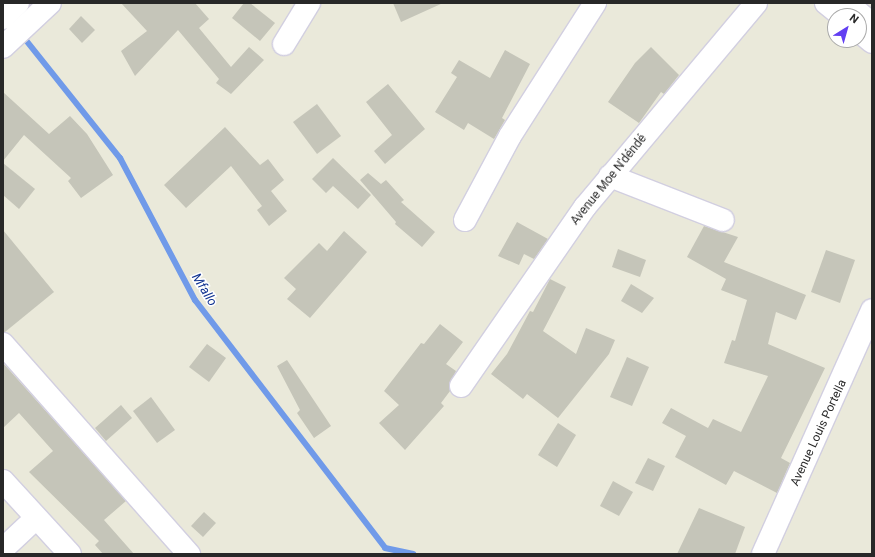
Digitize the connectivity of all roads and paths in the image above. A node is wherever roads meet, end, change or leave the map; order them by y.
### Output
1 (18, 3) edge
2 (50, 3) edge
3 (309, 3) edge
4 (595, 3) edge
5 (756, 3) edge
6 (847, 3) edge
7 (3, 18) edge
8 (872, 24) edge
9 (284, 44) dead end
10 (3, 47) edge
11 (610, 176) junction
12 (464, 220) dead end
13 (723, 220) dead end
14 (872, 310) edge
15 (3, 344) edge
16 (461, 386) dead end
17 (3, 481) edge
18 (36, 518) junction
19 (3, 549) edge
20 (70, 554) edge
21 (189, 554) edge
22 (763, 554) edge

1 - 7 street
2 - 10 street
3 - 9 street
4 - 12 street
5 - 11 street, Avenue Moe N'déndé
6 - 8 street
11 - 13 street
11 - 16 street, Avenue Moe N'déndé
14 - 22 street, Avenue Louis Portella
15 - 21 street
17 - 18 street
18 - 19 street
18 - 20 street

